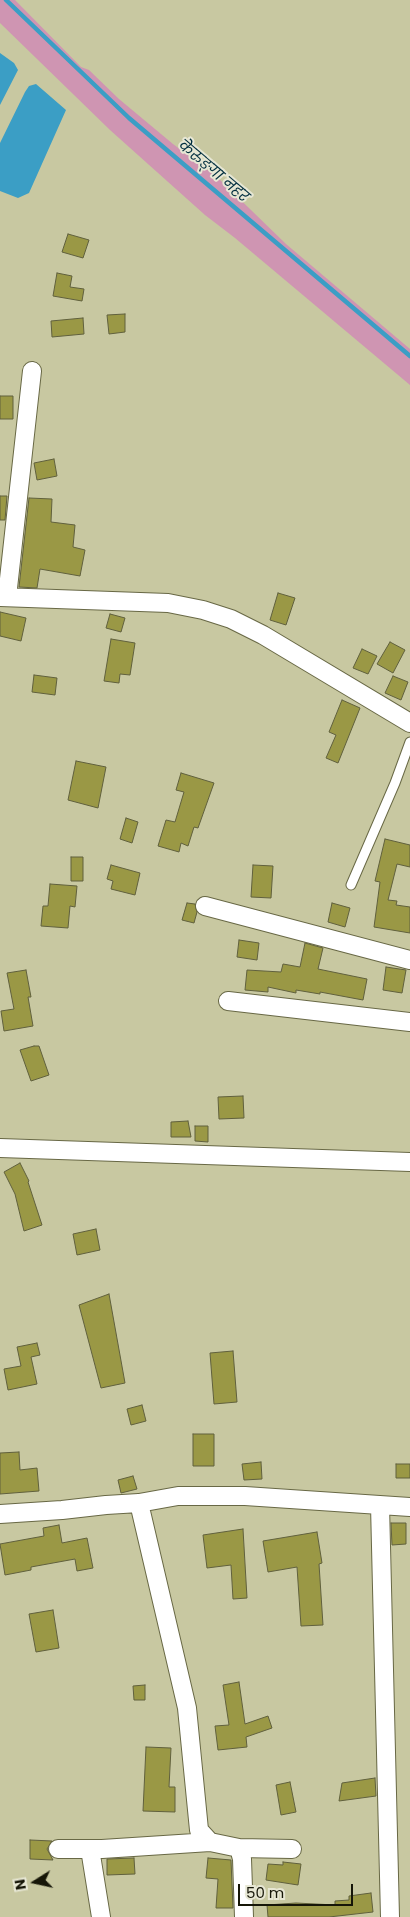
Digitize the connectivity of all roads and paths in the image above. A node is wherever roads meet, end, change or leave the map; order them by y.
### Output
1 (32, 371) dead end
2 (3, 597) edge
3 (410, 723) edge
4 (410, 742) edge
5 (351, 885) dead end
6 (205, 906) dead end
7 (410, 960) edge
8 (228, 1001) dead end
9 (410, 1022) edge
10 (0, 1148) edge
11 (410, 1162) edge
12 (139, 1502) junction
13 (380, 1505) junction
14 (410, 1507) edge
15 (0, 1514) edge
16 (210, 1842) junction
17 (239, 1848) junction
18 (58, 1849) dead end
19 (90, 1849) junction
20 (292, 1849) dead end
21 (100, 1917) edge
22 (244, 1917) edge
23 (390, 1917) edge

1 - 2 street
2 - 3 street
4 - 5 lane
6 - 7 street
8 - 9 street
10 - 11 street
12 - 13 street
12 - 15 street
12 - 16 street
13 - 14 street
13 - 23 street
16 - 17 street
16 - 19 street
17 - 20 street
17 - 22 street
18 - 19 street
19 - 21 street

